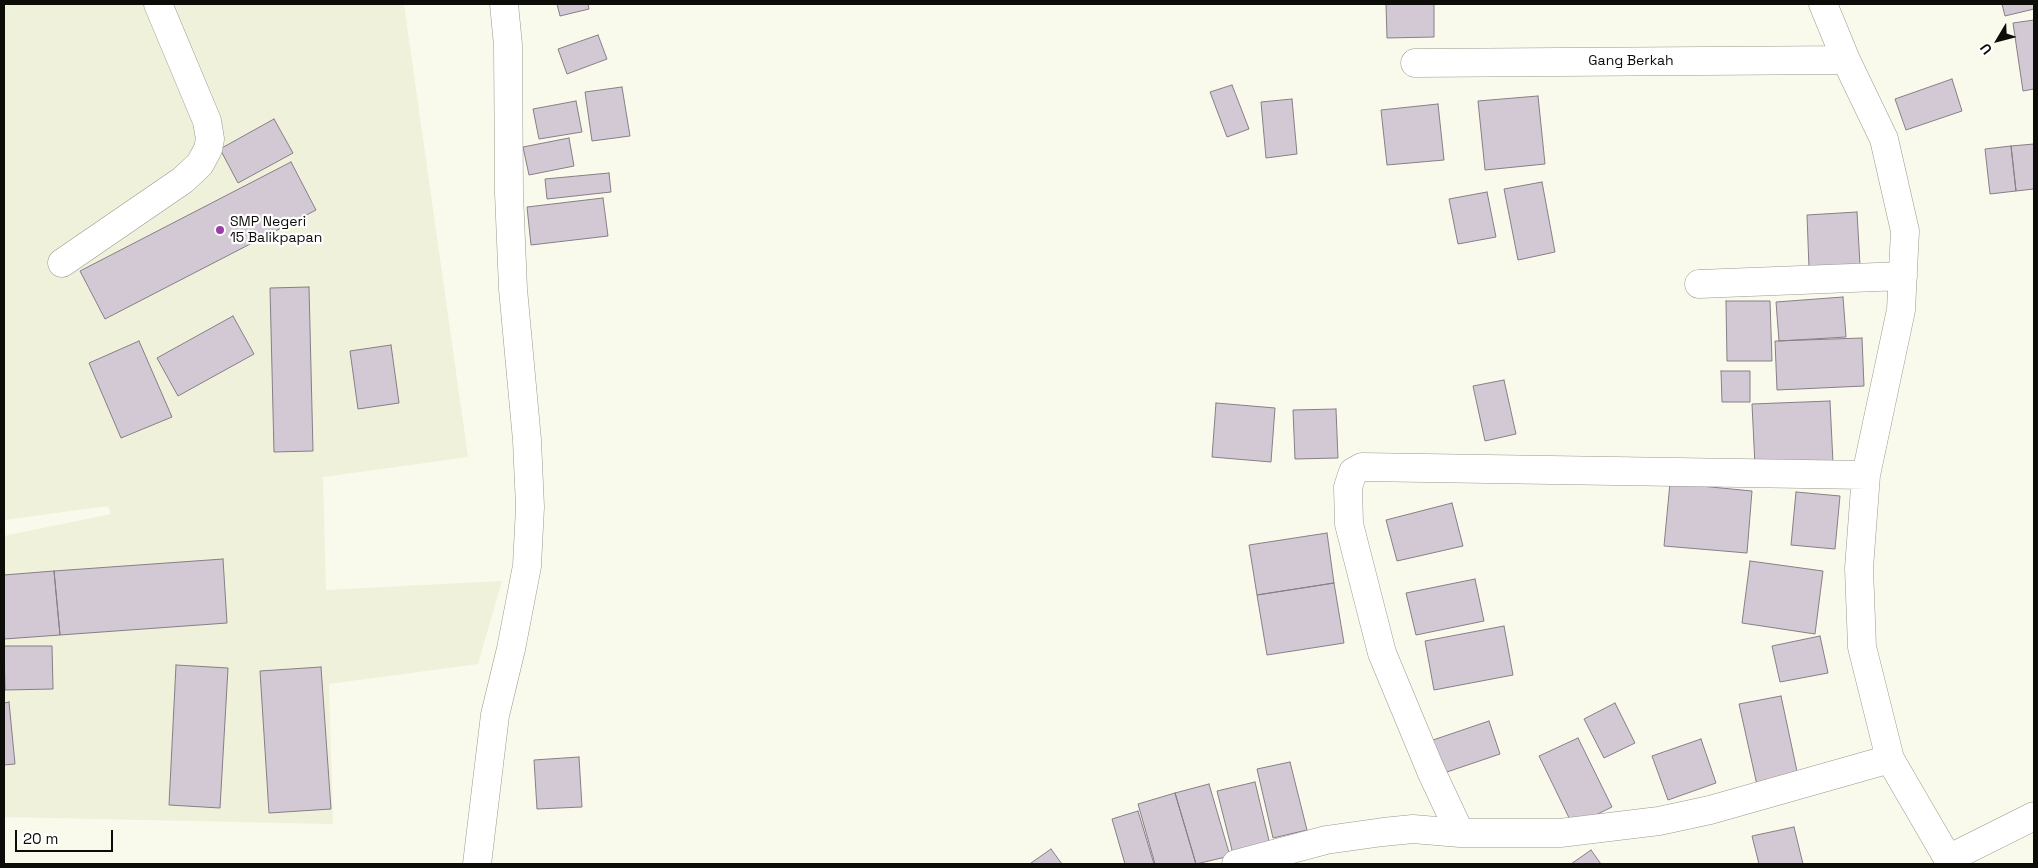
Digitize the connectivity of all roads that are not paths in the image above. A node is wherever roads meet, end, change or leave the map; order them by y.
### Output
1 (158, 4) edge
2 (504, 4) edge
3 (1823, 4) edge
4 (1846, 60) junction
5 (1415, 63) dead end
6 (62, 263) dead end
7 (1903, 276) junction
8 (1699, 284) dead end
9 (1866, 475) junction
10 (1890, 759) junction
11 (2034, 816) edge
12 (1460, 833) junction
13 (1251, 862) edge
14 (1949, 862) edge
15 (477, 864) edge

1 - 6 street
2 - 15 street
3 - 4 street
4 - 5 street, Gang Berkah
4 - 7 street
7 - 8 street
7 - 9 street
9 - 10 street
9 - 12 street
10 - 12 street
10 - 14 street
11 - 14 street
12 - 13 street

